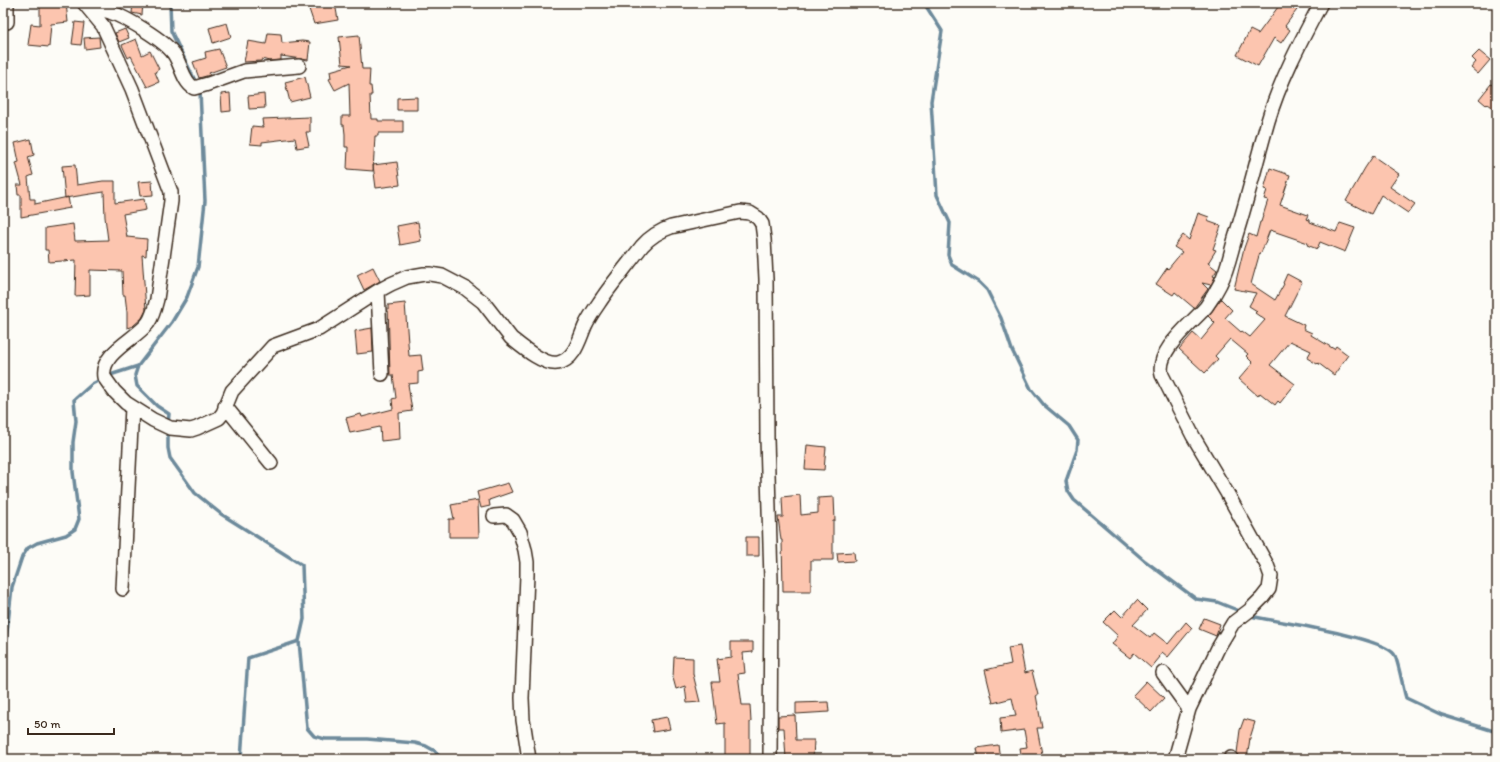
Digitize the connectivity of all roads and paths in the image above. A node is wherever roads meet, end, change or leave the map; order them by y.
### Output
1 (7, 3) edge
2 (1321, 3) edge
3 (86, 5) edge
4 (7, 22) dead end
5 (298, 66) dead end
6 (378, 291) junction
7 (382, 374) dead end
8 (132, 406) junction
9 (225, 406) junction
10 (271, 464) dead end
11 (494, 516) dead end
12 (124, 589) dead end
13 (1163, 673) dead end
14 (1189, 709) junction
15 (529, 759) edge
16 (770, 759) edge
17 (1175, 759) edge

1 - 4 street
2 - 14 street
3 - 5 street
3 - 8 street
6 - 7 street
6 - 9 street
6 - 16 street
8 - 9 street
8 - 12 street
9 - 10 street
11 - 15 street
13 - 14 street
14 - 17 street

